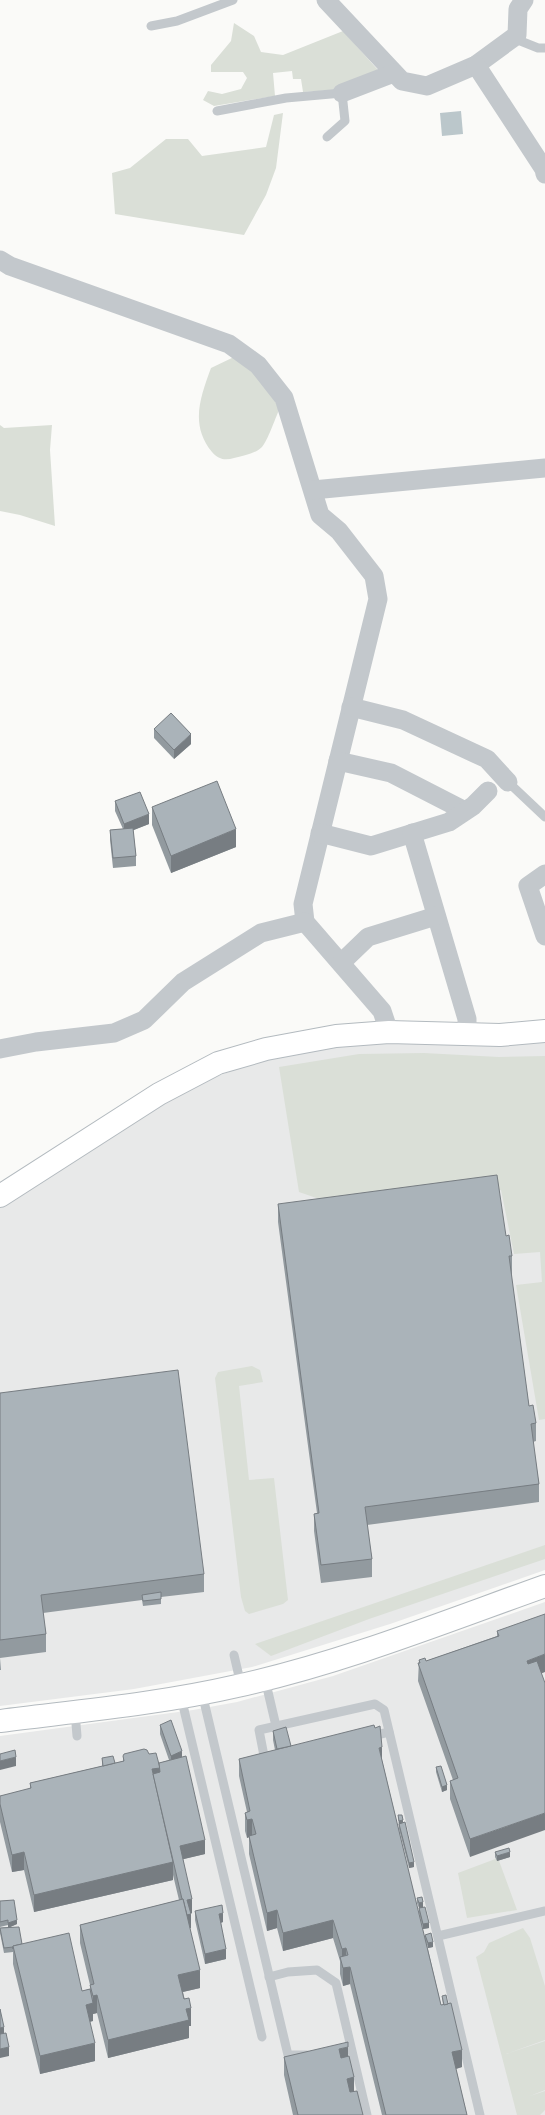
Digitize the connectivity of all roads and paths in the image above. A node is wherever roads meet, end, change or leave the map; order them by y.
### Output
1 (233, 0) edge
2 (326, 0) edge
3 (524, 0) edge
4 (151, 26) dead end
5 (512, 38) junction
6 (545, 48) edge
7 (476, 64) junction
8 (394, 73) junction
9 (342, 93) junction
10 (217, 111) dead end
11 (327, 137) dead end
12 (545, 174) edge
13 (0, 260) edge
14 (545, 468) edge
15 (313, 490) junction
16 (351, 707) junction
17 (338, 761) junction
18 (497, 782) junction
19 (465, 811) junction
20 (545, 817) edge
21 (320, 833) junction
22 (412, 833) junction
23 (545, 874) edge
24 (436, 916) junction
25 (305, 922) junction
26 (545, 936) edge
27 (341, 963) junction
28 (545, 1031) edge
29 (389, 1032) junction
30 (467, 1034) junction
31 (0, 1049) edge
32 (0, 1196) edge
33 (545, 1586) edge
34 (234, 1655) dead end
35 (265, 1679) junction
36 (241, 1685) junction
37 (191, 1695) junction
38 (75, 1712) junction
39 (0, 1721) edge
40 (276, 1726) junction
41 (389, 1732) junction
42 (77, 1736) dead end
43 (358, 1740) edge
44 (280, 1757) edge
45 (545, 1911) edge
46 (438, 1936) junction
47 (270, 1977) junction
48 (262, 2037) dead end
49 (313, 2053) edge
50 (367, 2115) edge
51 (480, 2115) edge

1 - 4 lane
2 - 8 street
3 - 5 street
5 - 6 lane
5 - 7 street
7 - 8 street
7 - 12 street
8 - 9 street
9 - 10 lane
9 - 11 lane
13 - 15 street
14 - 15 street
15 - 16 street
16 - 17 street
16 - 18 street
17 - 19 street
17 - 21 street
18 - 19 street
18 - 20 lane
19 - 22 street
21 - 22 street
21 - 25 street
22 - 24 street
23 - 26 street
24 - 27 street
24 - 30 street
25 - 27 street
25 - 31 street
27 - 29 street
28 - 30 street
29 - 30 street
29 - 32 street
33 - 35 street
34 - 36 lane
35 - 36 street
35 - 40 lane
36 - 37 street
37 - 38 street
37 - 47 lane
37 - 48 lane
38 - 39 street
38 - 42 lane
40 - 41 lane
40 - 44 lane
41 - 43 lane
41 - 46 lane
45 - 46 lane
46 - 51 lane
47 - 49 lane
47 - 50 lane

